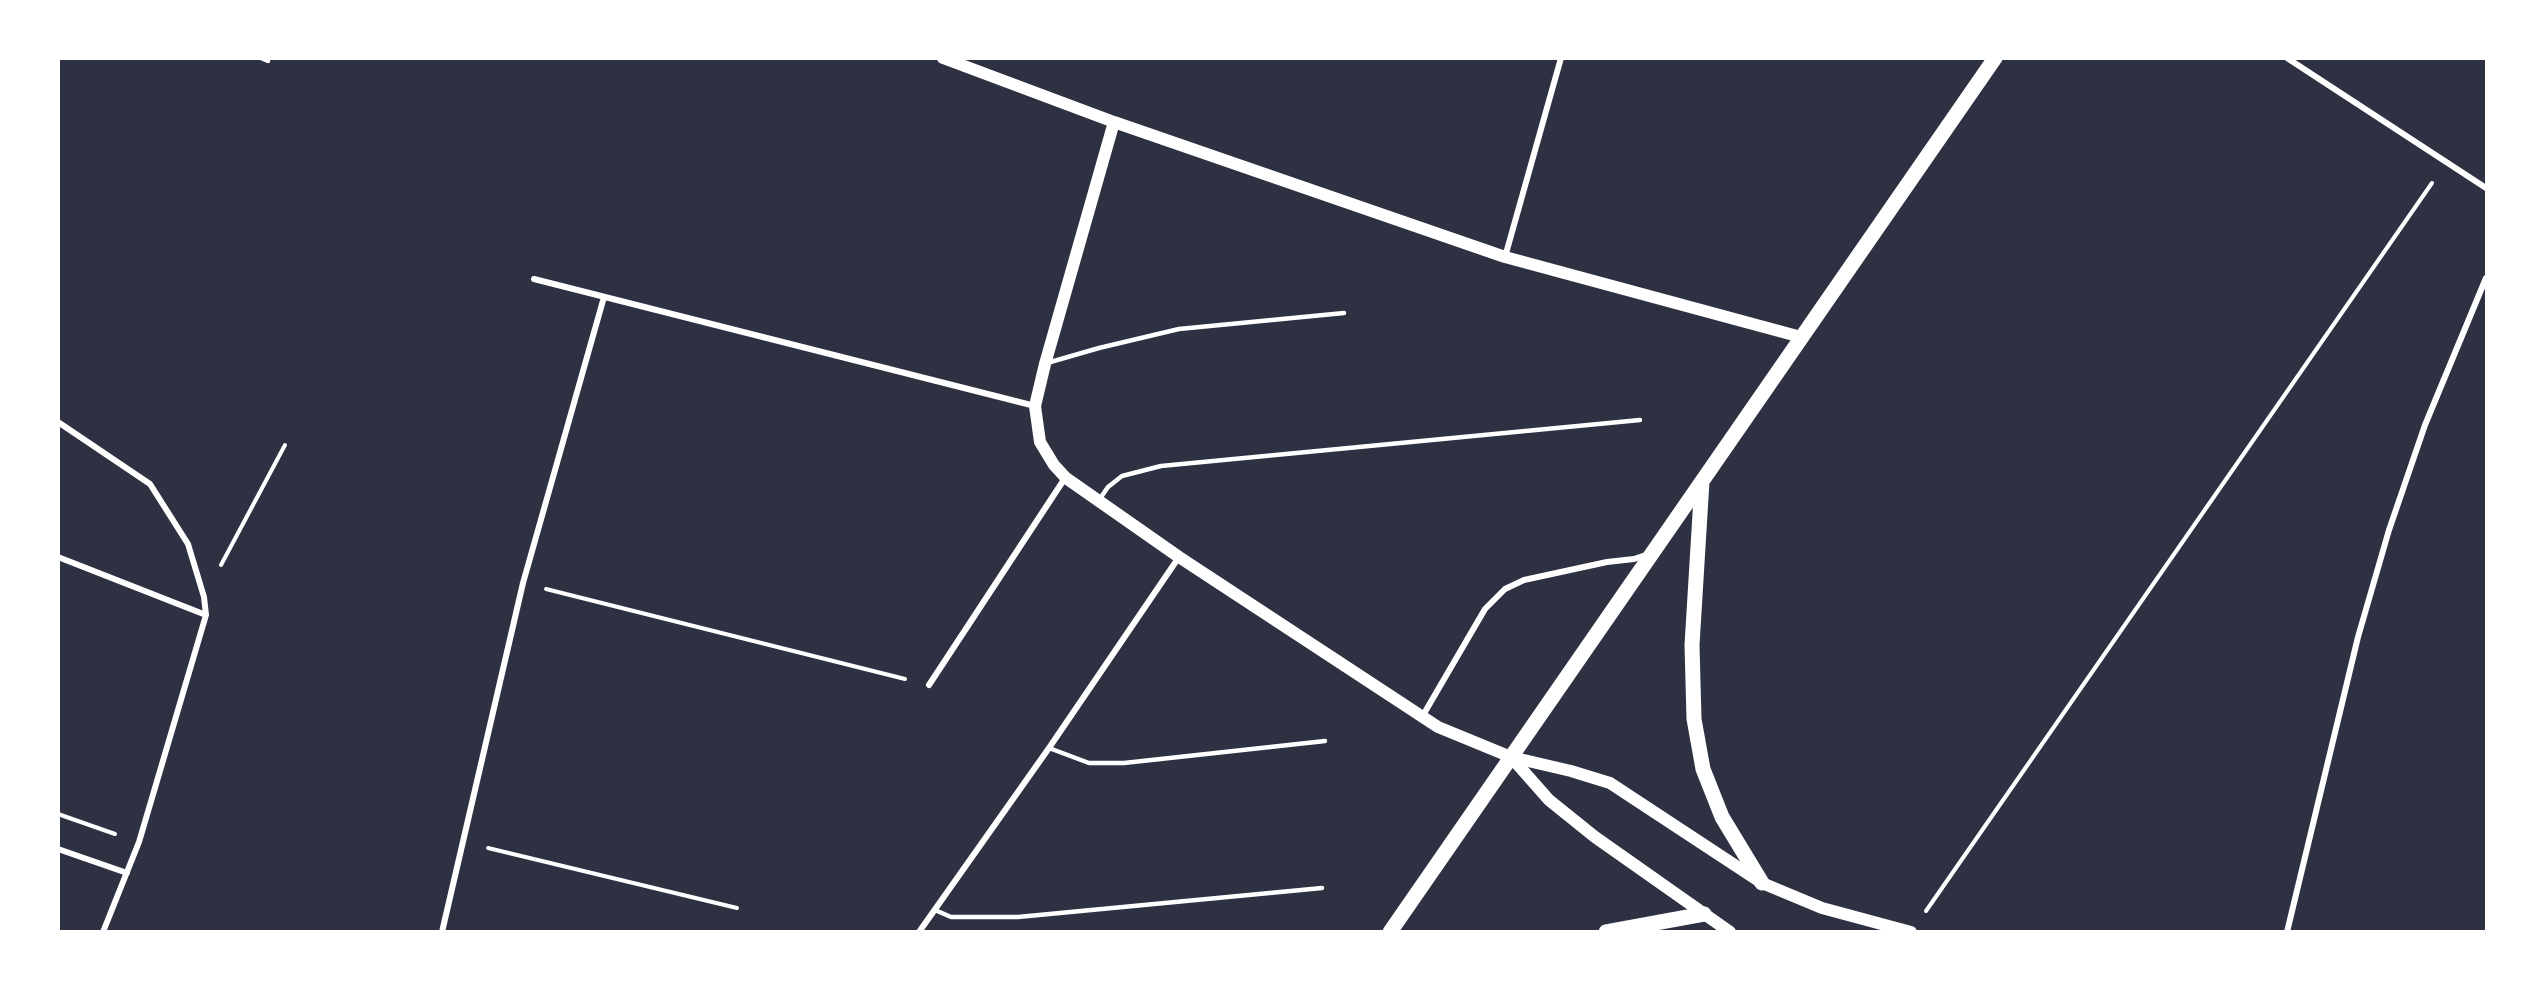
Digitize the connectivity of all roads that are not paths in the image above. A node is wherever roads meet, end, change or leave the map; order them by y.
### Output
1 (261, 58) edge
2 (943, 58) edge
3 (1561, 58) edge
4 (1995, 58) edge
5 (2287, 58) edge
6 (268, 61) dead end
7 (1114, 122) junction
8 (2487, 188) edge
9 (1504, 257) junction
10 (2487, 278) edge
11 (534, 279) dead end
12 (604, 297) junction
13 (1344, 313) dead end
14 (1801, 338) junction
15 (1044, 364) junction
16 (1035, 406) junction
17 (1640, 420) dead end
18 (58, 422) edge
19 (1066, 478) junction
20 (1702, 481) junction
21 (1099, 500) junction
22 (1653, 552) junction
23 (58, 557) edge
24 (1179, 557) junction
25 (206, 615) junction
26 (929, 685) road end
27 (1422, 717) junction
28 (1325, 741) dead end
29 (1049, 748) junction
30 (1511, 757) junction
31 (58, 849) edge
32 (127, 873) junction
33 (1762, 883) junction
34 (1322, 888) dead end
35 (934, 910) junction
36 (1704, 914) junction
37 (103, 932) edge
38 (442, 932) edge
39 (919, 932) edge
40 (1390, 932) edge
41 (1606, 932) edge
42 (1730, 932) edge
43 (1911, 932) edge
44 (2286, 932) edge

1 - 6 lane
2 - 7 main road
3 - 9 street
4 - 14 main road
5 - 8 street
7 - 9 main road
7 - 15 main road
9 - 14 main road
10 - 44 street
11 - 12 street
12 - 16 street
12 - 38 street
13 - 15 lane
14 - 20 main road
15 - 16 main road
16 - 19 main road
17 - 21 lane
18 - 25 street
19 - 21 main road
19 - 26 street
20 - 22 main road
20 - 33 main road
21 - 24 main road
22 - 27 street
22 - 30 main road
23 - 25 street
24 - 27 main road
24 - 29 street
25 - 32 street
27 - 30 main road
28 - 29 lane
29 - 35 street
30 - 33 main road
30 - 36 main road
30 - 40 main road
31 - 32 street
32 - 37 street
33 - 43 main road
34 - 35 lane
35 - 39 street
36 - 41 main road
36 - 42 main road

